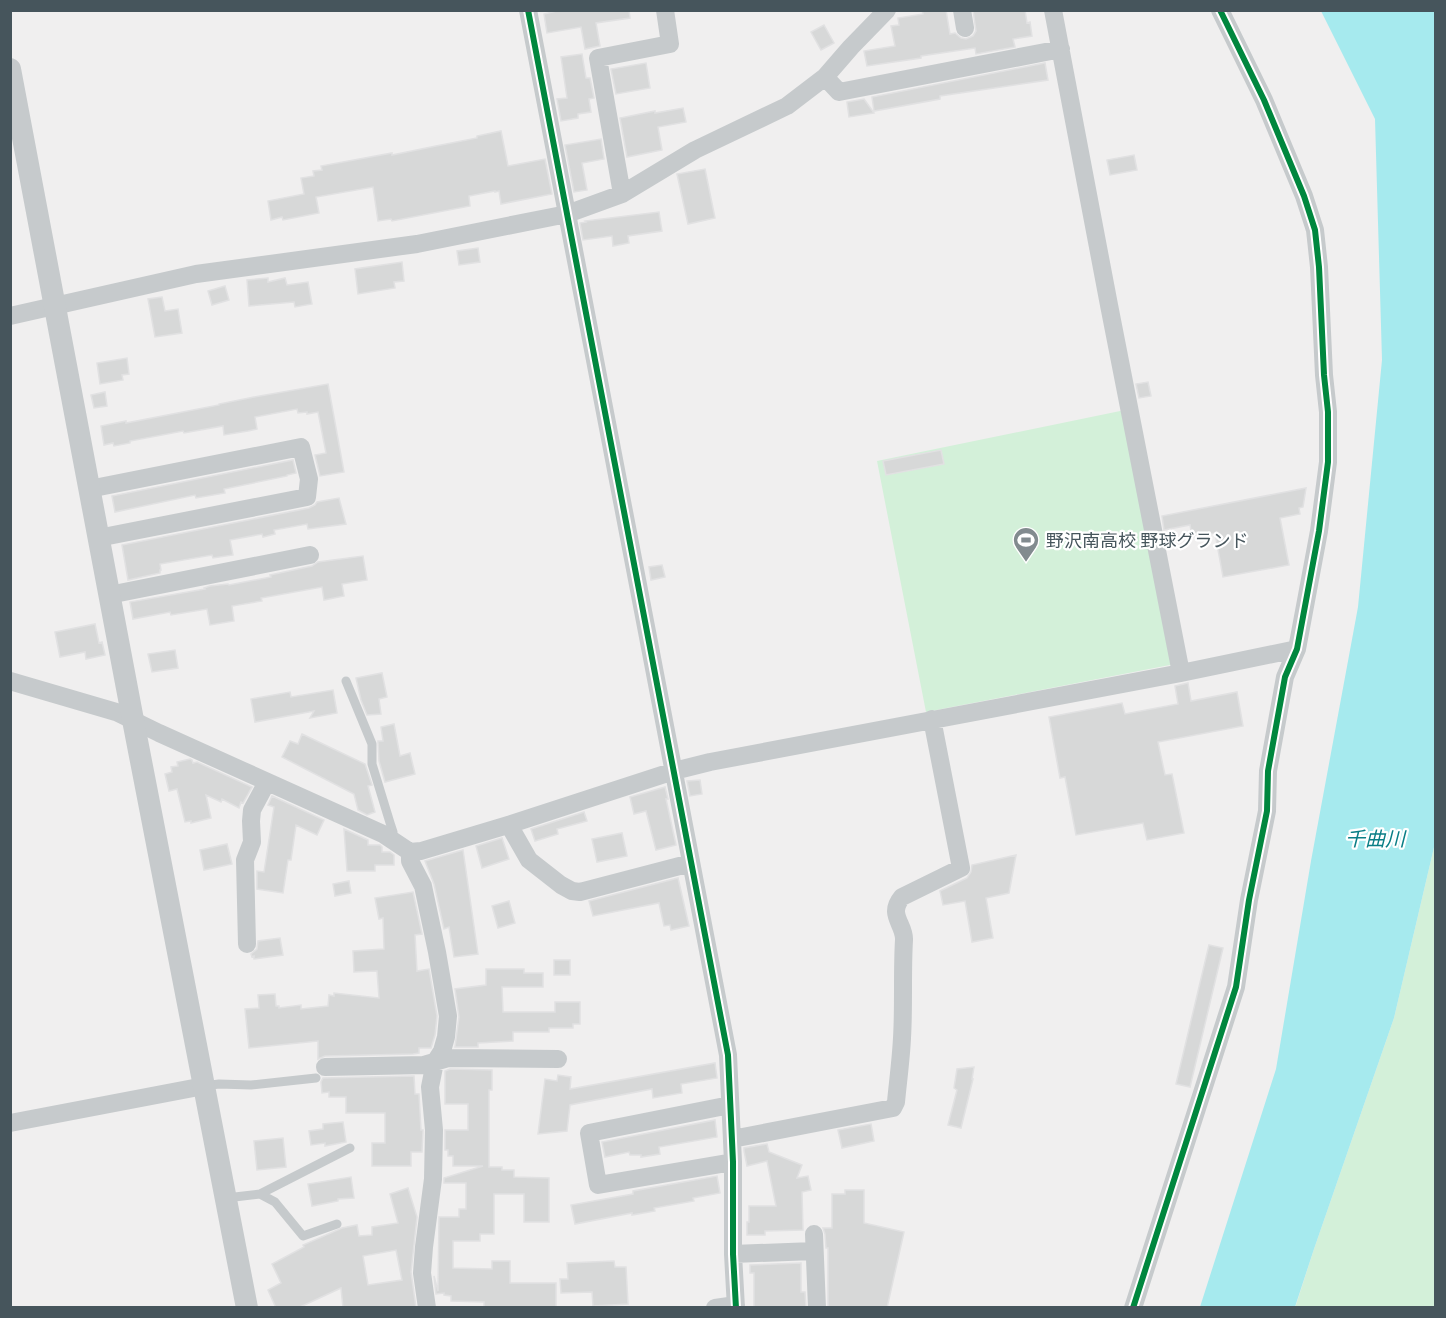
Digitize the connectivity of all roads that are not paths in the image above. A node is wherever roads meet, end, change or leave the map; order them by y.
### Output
1 (528, 10) edge
2 (665, 10) edge
3 (887, 10) edge
4 (1053, 10) edge
5 (1220, 10) edge
6 (1061, 49) junction
7 (10, 69) edge
8 (825, 76) junction
9 (622, 194) junction
10 (567, 214) junction
11 (55, 306) junction
12 (10, 316) edge
13 (89, 489) junction
14 (98, 538) junction
15 (310, 555) dead end
16 (109, 595) junction
17 (1297, 649) junction
18 (1181, 673) junction
19 (10, 681) edge
20 (346, 681) dead end
21 (932, 719) junction
22 (133, 720) junction
23 (674, 771) junction
24 (267, 782) junction
25 (511, 824) junction
26 (391, 839) junction
27 (410, 852) junction
28 (691, 863) junction
29 (247, 944) dead end
30 (558, 1059) dead end
31 (435, 1062) junction
32 (321, 1073) joint
33 (204, 1086) junction
34 (730, 1105) junction
35 (10, 1124) edge
36 (732, 1139) junction
37 (350, 1148) dead end
38 (733, 1162) junction
39 (260, 1194) junction
40 (226, 1198) junction
41 (337, 1224) dead end
42 (733, 1254) junction
43 (736, 1306) edge
44 (247, 1308) edge
45 (428, 1308) edge
46 (716, 1308) edge
47 (817, 1308) edge
48 (1133, 1308) edge

1 - 10 street
2 - 9 street
3 - 8 street
4 - 6 street
5 - 17 street
6 - 8 street
6 - 18 street
7 - 11 street
8 - 9 street
9 - 10 street
10 - 11 street
10 - 23 street
11 - 12 street
11 - 13 street
13 - 14 street
13 - 14 street
14 - 16 street
15 - 16 street
16 - 22 street
17 - 18 street
17 - 48 street
18 - 21 street
19 - 22 street
20 - 26 lane
21 - 23 street
21 - 36 street
22 - 24 street
22 - 33 street
23 - 25 street
23 - 28 street
24 - 26 street
24 - 29 street
25 - 27 street
25 - 28 street
26 - 27 street
27 - 31 street
28 - 34 street
30 - 31 street
31 - 32 street
31 - 45 street
32 - 33 lane
33 - 35 street
33 - 40 street
34 - 36 street
34 - 38 street
36 - 38 street
37 - 39 lane
38 - 42 street
39 - 40 lane
39 - 41 lane
40 - 44 street
42 - 43 street
42 - 47 street
43 - 46 street

